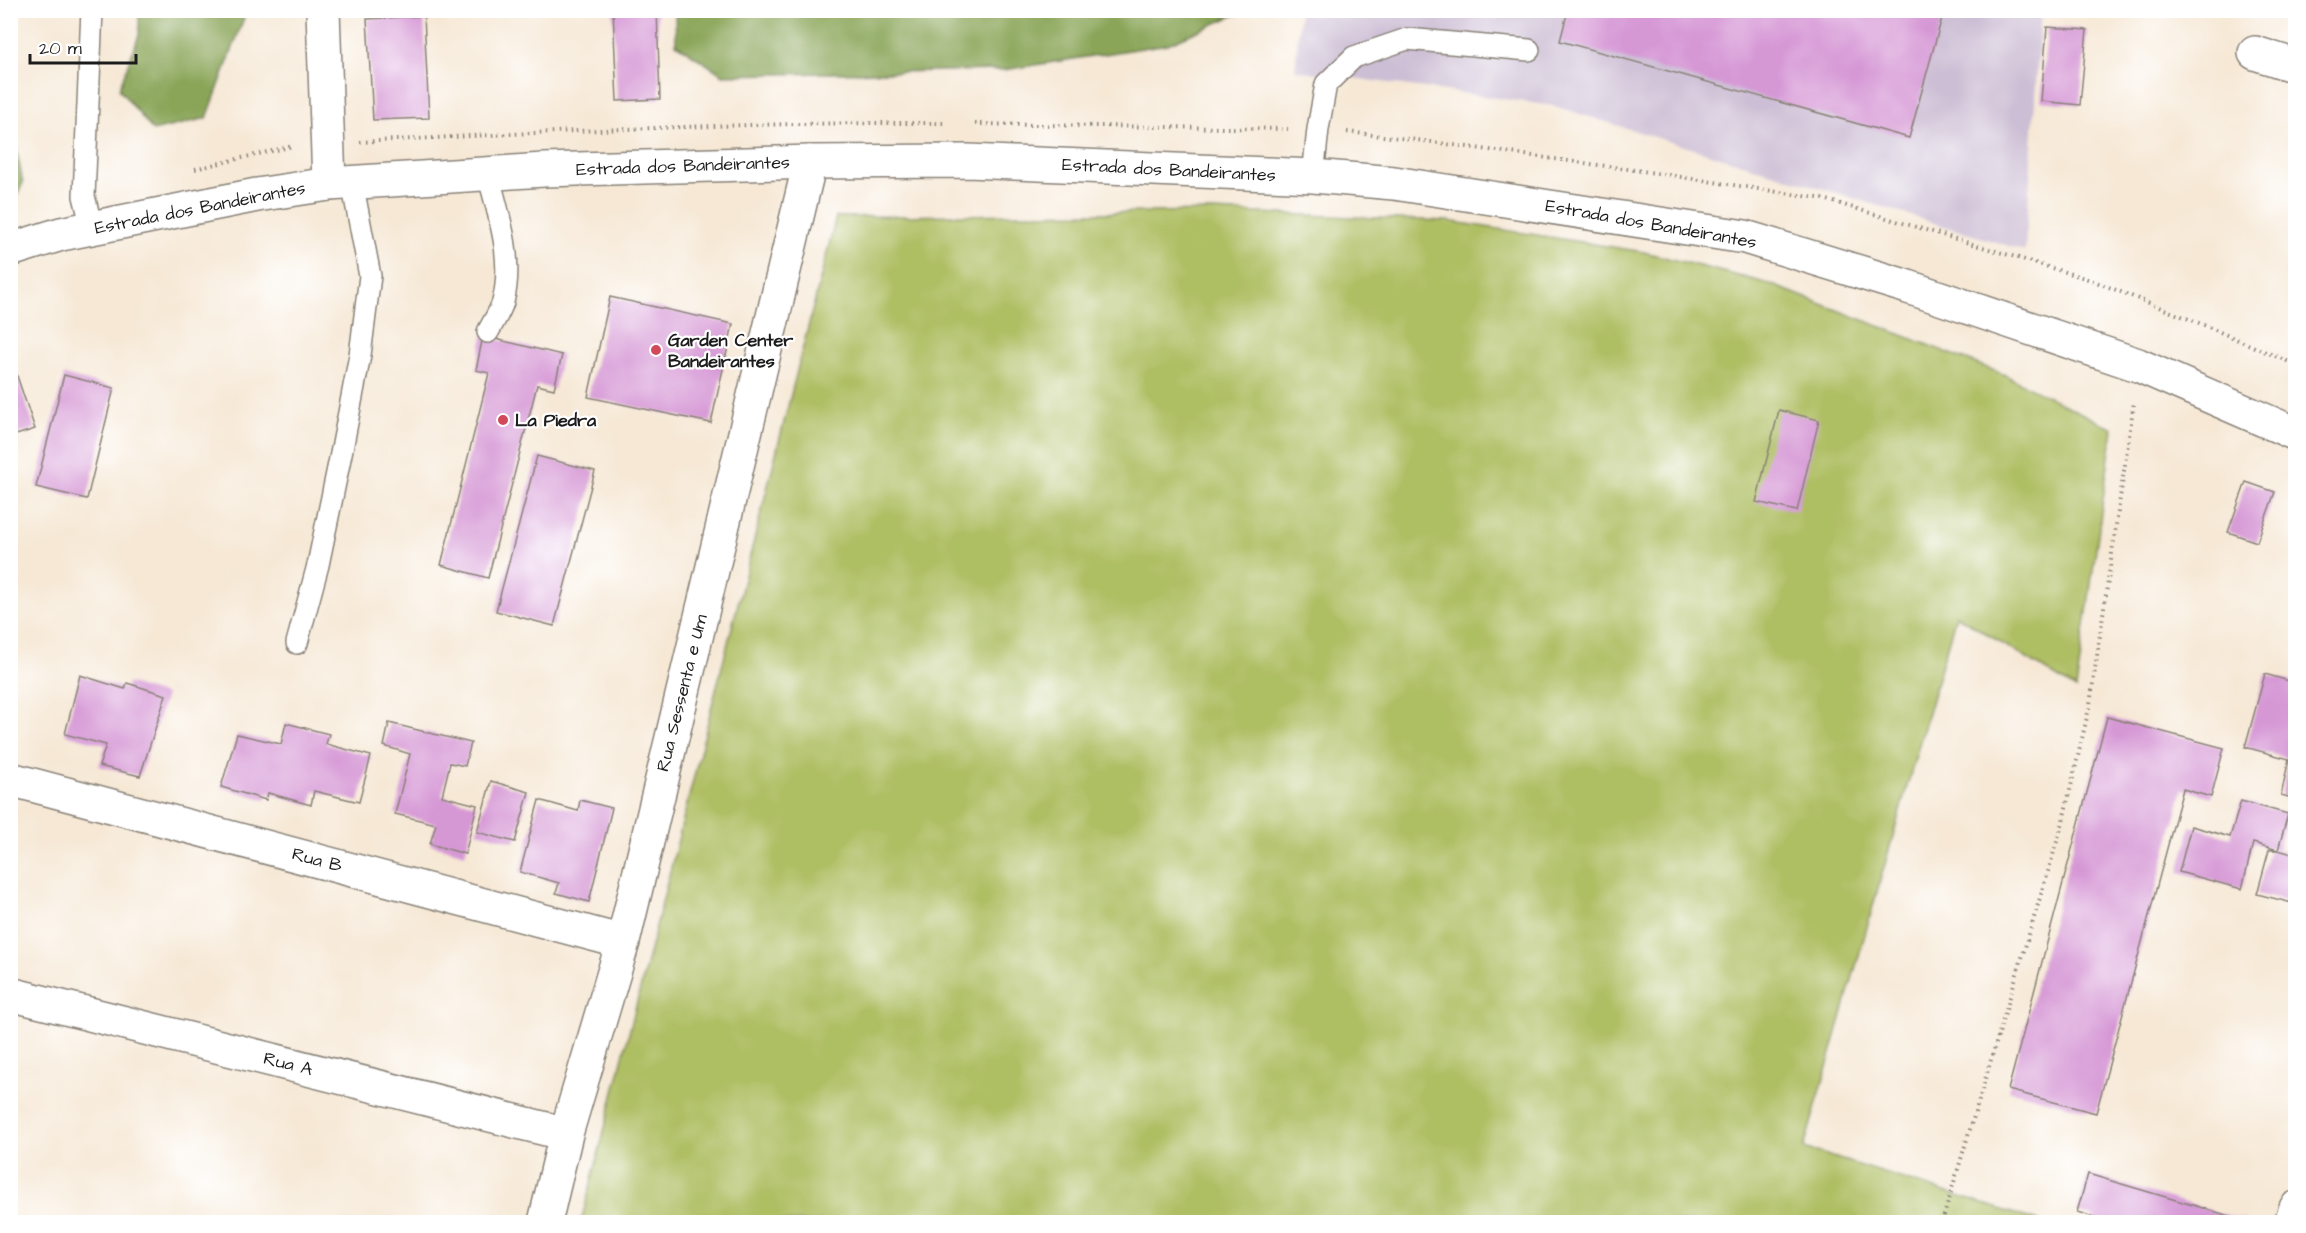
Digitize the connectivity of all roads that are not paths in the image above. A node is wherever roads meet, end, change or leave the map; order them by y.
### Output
1 (92, 10) edge
2 (323, 10) edge
3 (1529, 50) dead end
4 (2255, 53) dead end
5 (2295, 66) edge
6 (810, 162) junction
7 (488, 174) junction
8 (1313, 177) junction
9 (340, 183) junction
10 (92, 228) junction
11 (10, 250) edge
12 (488, 332) dead end
13 (2295, 434) edge
14 (297, 643) dead end
15 (10, 779) edge
16 (623, 942) junction
17 (10, 994) edge
18 (566, 1134) junction
19 (2295, 1208) edge
20 (545, 1222) edge
21 (2291, 1222) edge

1 - 10 lane
2 - 9 street
3 - 8 lane
4 - 5 street
6 - 7 street, Estrada dos Bandeirantes
6 - 8 street, Estrada dos Bandeirantes
6 - 16 street, Rua Sessenta e Um
7 - 9 street, Estrada dos Bandeirantes
7 - 12 lane
8 - 13 street, Estrada dos Bandeirantes
9 - 10 street, Estrada dos Bandeirantes
9 - 14 lane
10 - 11 street, Estrada dos Bandeirantes
15 - 16 street, Rua B
16 - 18 street, Rua Sessenta e Um
17 - 18 street, Rua A
18 - 20 street, Rua Sessenta e Um
19 - 21 street

